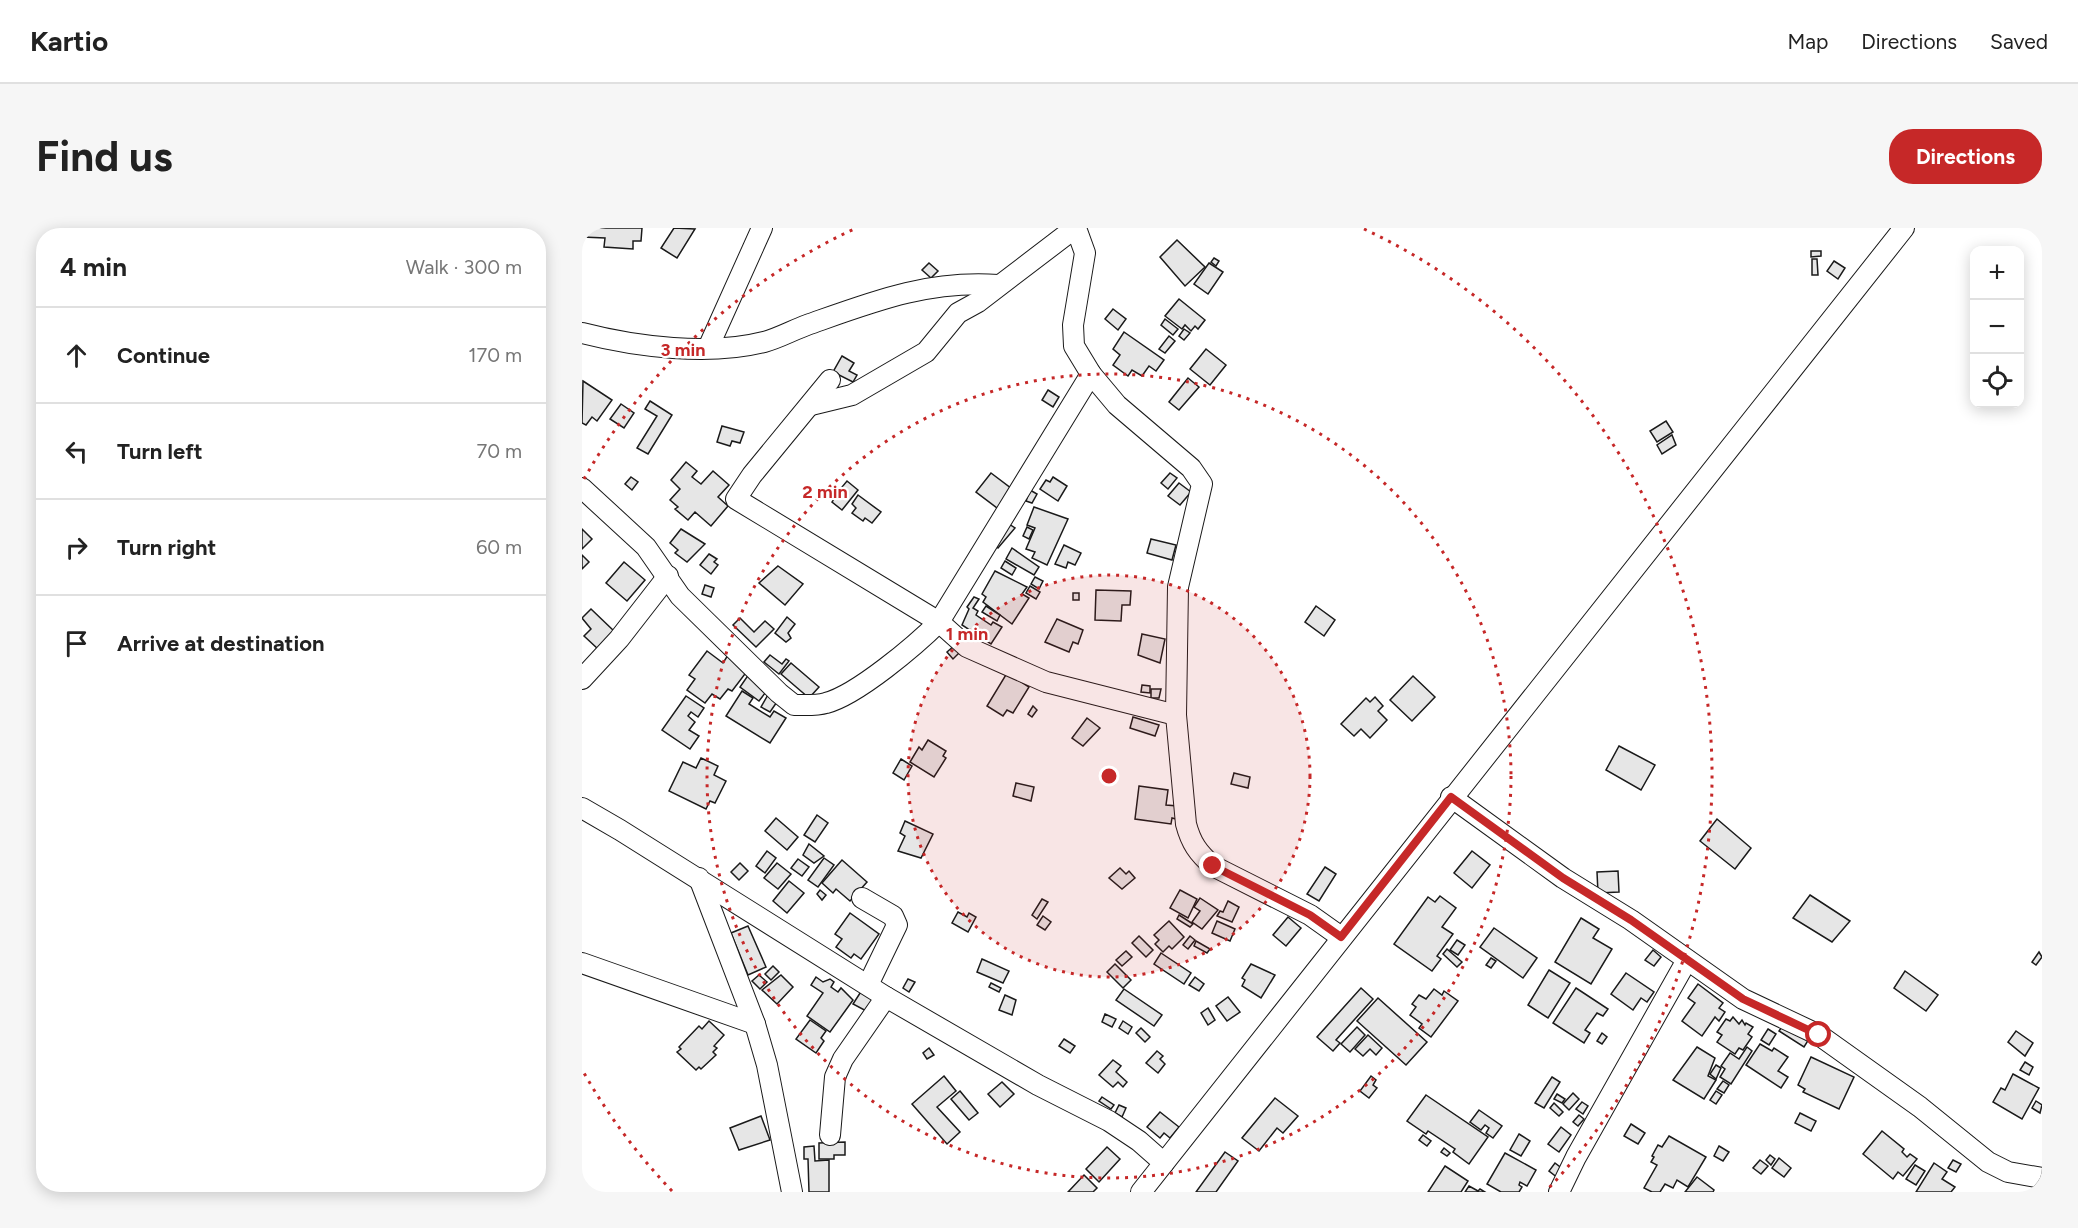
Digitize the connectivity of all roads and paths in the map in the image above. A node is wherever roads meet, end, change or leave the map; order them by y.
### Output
1 (762, 228) edge
2 (1076, 228) edge
3 (1904, 228) edge
4 (998, 285) junction
5 (582, 333) edge
6 (708, 348) junction
7 (1091, 374) junction
8 (830, 380) dead end
9 (811, 405) junction
10 (582, 488) edge
11 (668, 576) junction
12 (939, 622) junction
13 (582, 679) edge
14 (1176, 714) junction
15 (1451, 797) junction
16 (582, 808) edge
17 (699, 878) junction
18 (862, 898) dead end
19 (1341, 937) junction
20 (1687, 960) junction
21 (582, 963) edge
22 (868, 985) junction
23 (886, 997) junction
24 (755, 1024) junction
25 (830, 1135) dead end
26 (1164, 1162) junction
27 (2042, 1178) edge
28 (792, 1192) edge
29 (1141, 1192) edge
30 (1559, 1192) edge

1 - 6 street
2 - 4 street
2 - 7 street
3 - 15 street
4 - 6 street
4 - 9 street
5 - 6 street
7 - 12 street
7 - 14 street
8 - 9 street
9 - 12 street
10 - 11 street
11 - 12 street
11 - 13 street
12 - 14 street
14 - 19 street
15 - 19 street
15 - 20 street
16 - 17 street
17 - 22 street
17 - 24 street
18 - 22 street
19 - 26 street
20 - 27 street
20 - 30 street
21 - 24 street
22 - 23 street
23 - 25 street
23 - 26 street
24 - 28 street
26 - 29 street

